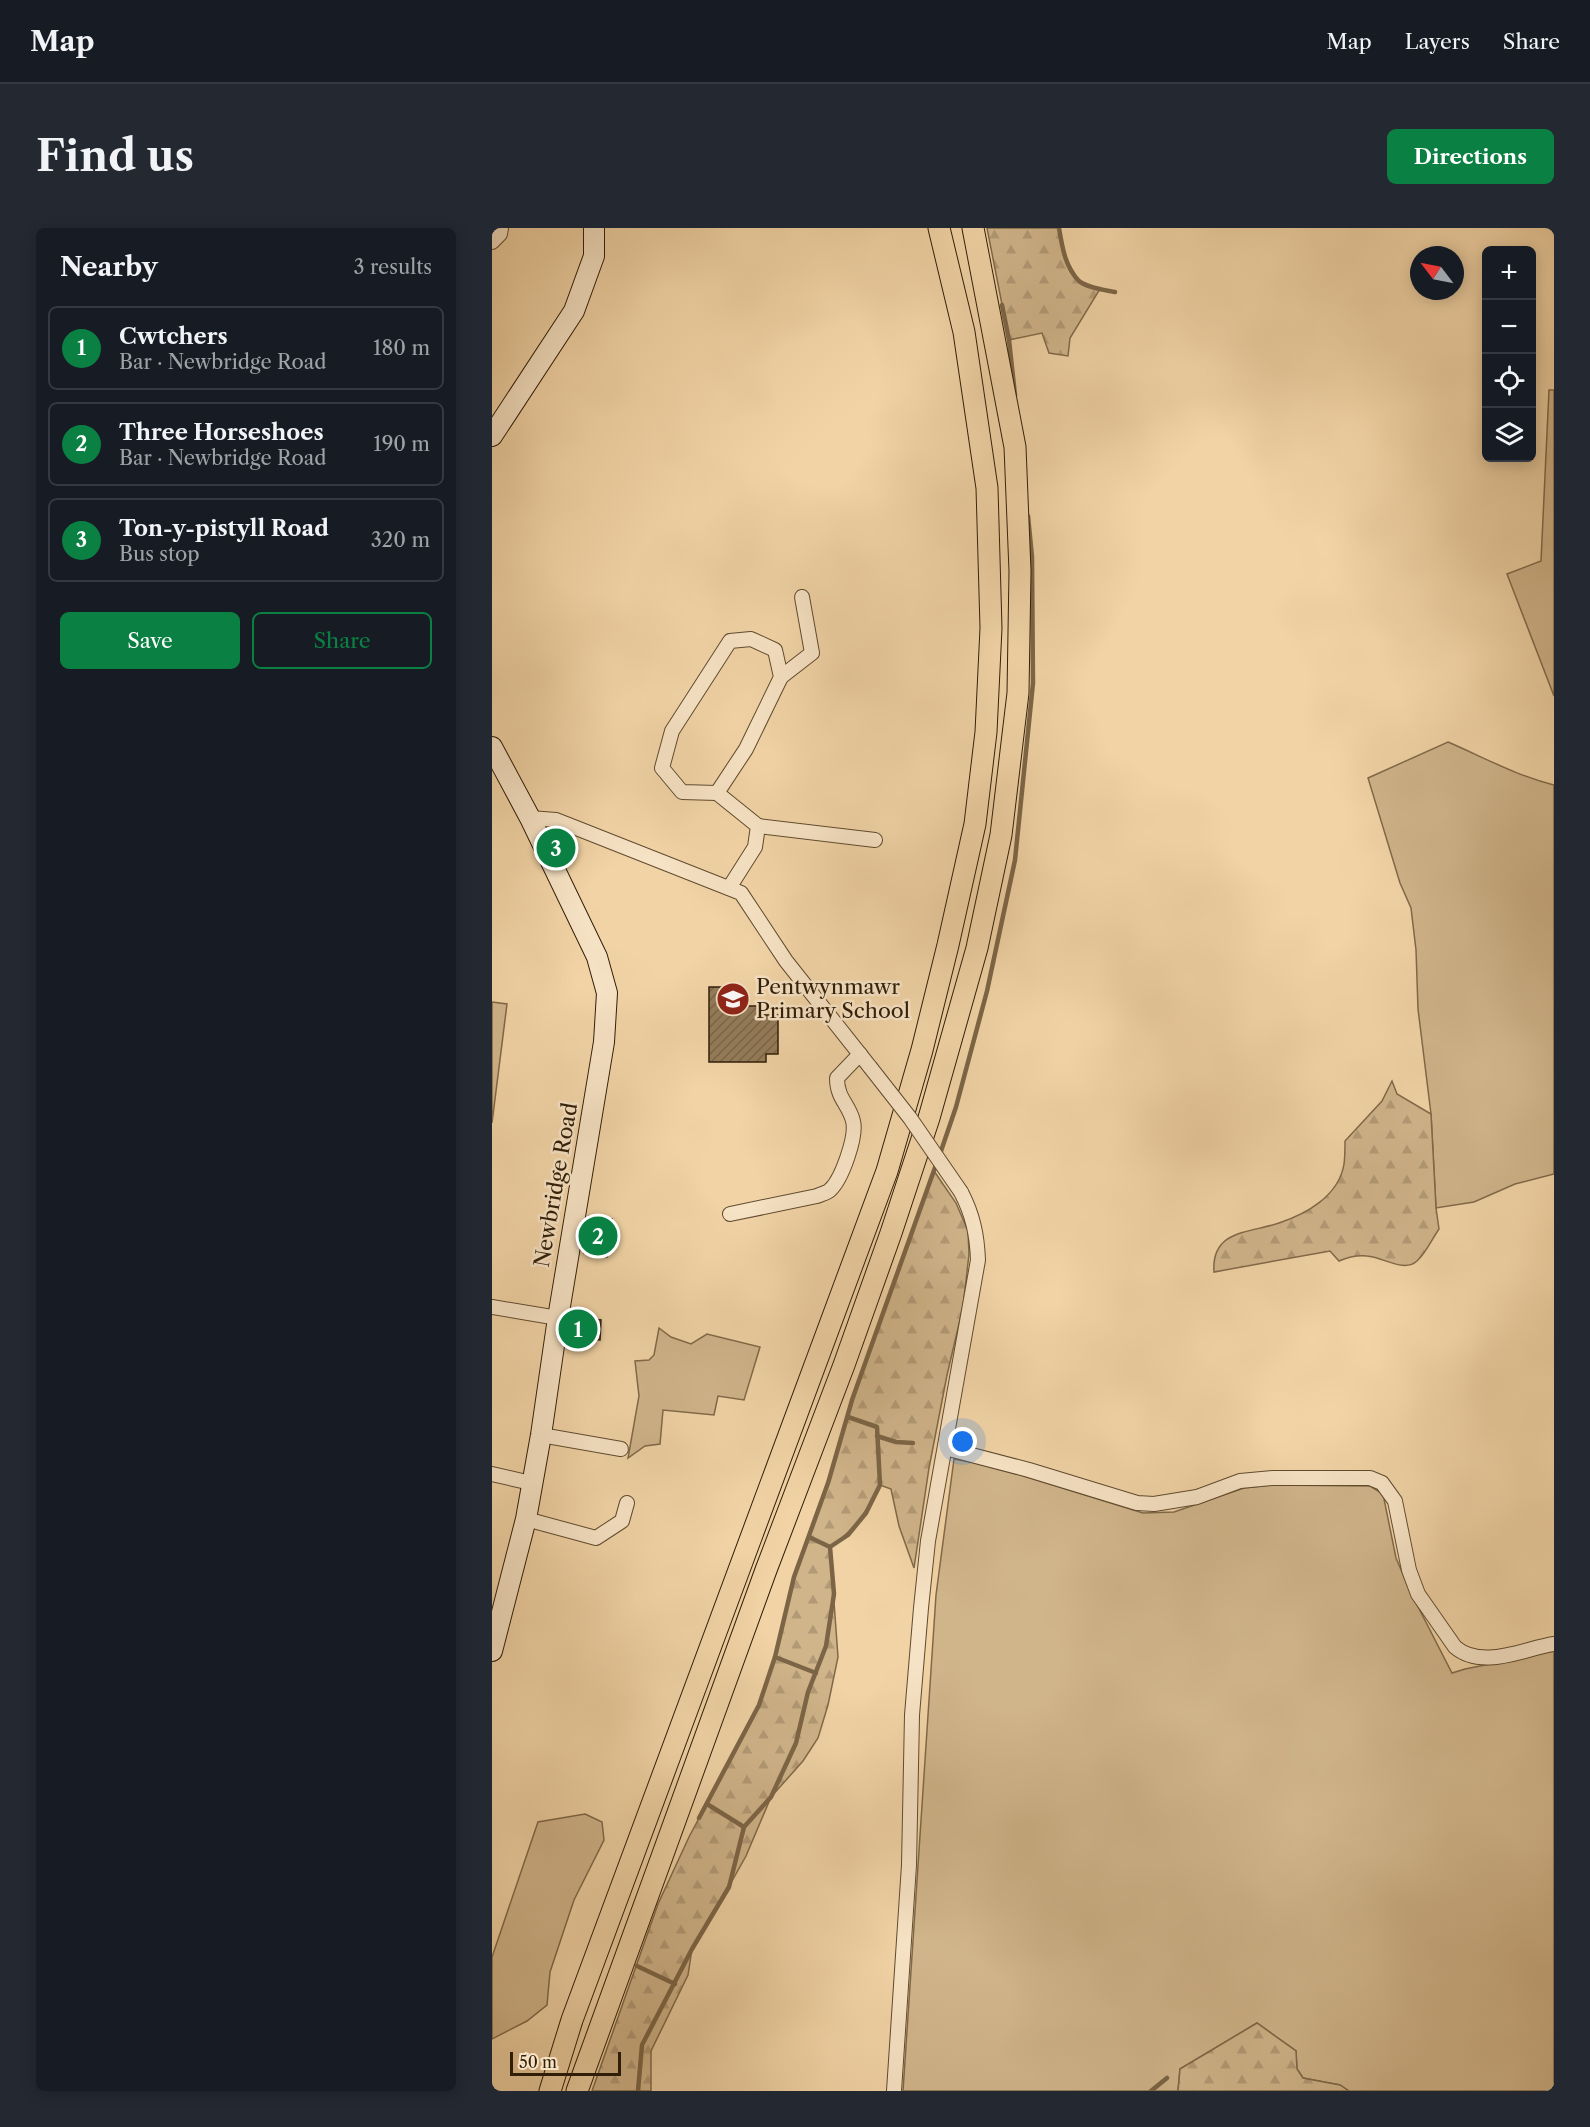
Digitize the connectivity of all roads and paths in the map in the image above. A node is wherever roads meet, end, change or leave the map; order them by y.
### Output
1 (501, 228) edge
2 (594, 228) edge
3 (939, 228) edge
4 (973, 228) edge
5 (492, 242) edge
6 (492, 436) edge
7 (802, 597) dead end
8 (781, 677) junction
9 (492, 747) edge
10 (717, 792) junction
11 (530, 818) junction
12 (758, 826) junction
13 (875, 840) dead end
14 (729, 888) junction
15 (860, 1054) junction
16 (730, 1214) dead end
17 (492, 1307) edge
18 (558, 1318) junction
19 (541, 1435) junction
20 (945, 1448) junction
21 (621, 1449) dead end
22 (492, 1474) edge
23 (531, 1482) junction
24 (627, 1503) dead end
25 (525, 1519) junction
26 (499, 1599) edge
27 (1554, 1644) edge
28 (492, 1651) edge
29 (550, 2091) edge
30 (577, 2091) edge
31 (894, 2091) edge

1 - 5 street
2 - 6 street
3 - 29 main road
4 - 30 main road
7 - 8 street
8 - 10 street
8 - 10 street
9 - 11 street, Newbridge Road
10 - 12 street
11 - 14 street
11 - 18 street, Newbridge Road
12 - 13 street
12 - 14 street
14 - 15 street
15 - 16 street
15 - 20 street, bridge
17 - 18 street
18 - 19 street, Newbridge Road
19 - 21 street
19 - 23 street, Newbridge Road
20 - 27 street
20 - 31 street
22 - 23 street
23 - 25 street, Newbridge Road
24 - 25 street
25 - 26 street, Newbridge Road
26 - 28 street, Newbridge Road

